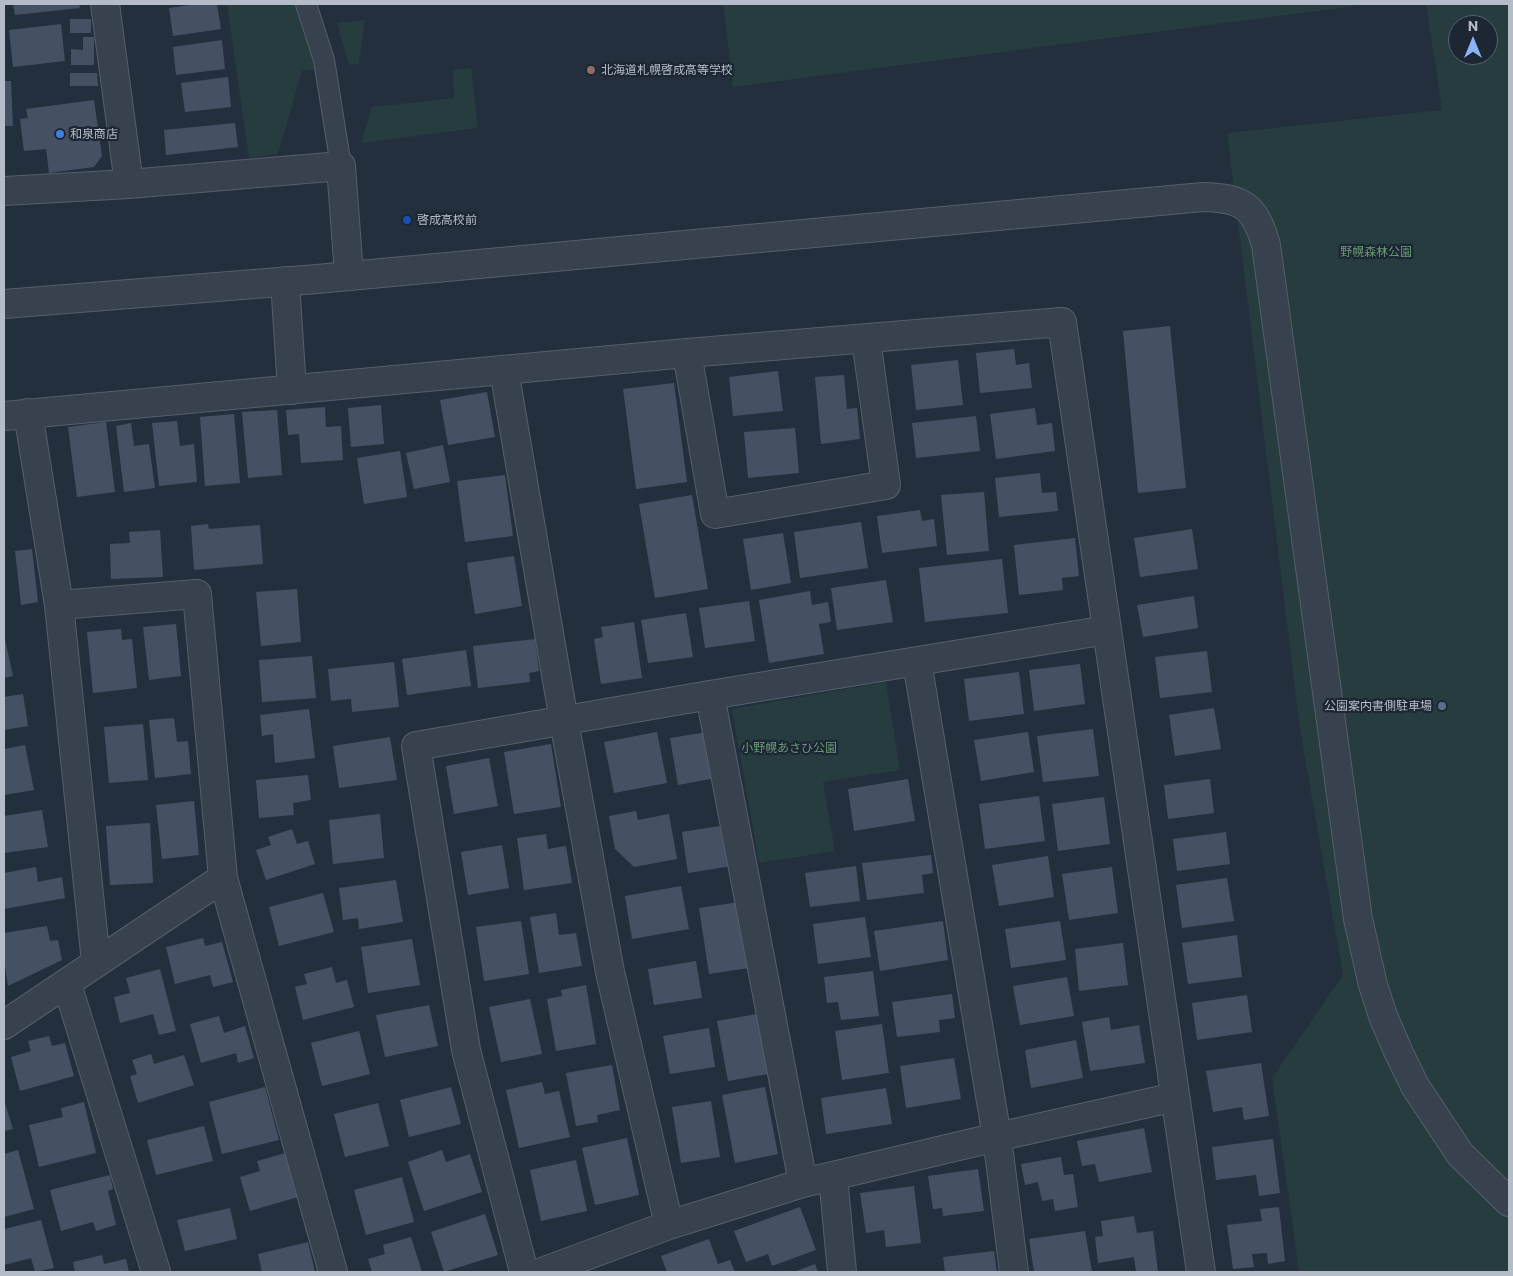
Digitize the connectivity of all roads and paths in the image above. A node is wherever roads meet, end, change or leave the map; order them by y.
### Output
1 (105, 4) edge
2 (306, 4) edge
3 (341, 166) junction
4 (129, 184) junction
5 (4, 191) edge
6 (349, 275) junction
7 (285, 281) junction
8 (4, 304) edge
9 (866, 339) junction
10 (687, 353) junction
11 (504, 370) junction
12 (292, 390) junction
13 (16, 414) edge
14 (59, 605) junction
15 (1107, 630) junction
16 (917, 662) junction
17 (710, 694) junction
18 (564, 721) junction
19 (224, 878) junction
20 (96, 962) junction
21 (67, 984) junction
22 (4, 1024) edge
23 (1175, 1097) junction
24 (997, 1137) junction
25 (833, 1177) junction
26 (803, 1183) junction
27 (1509, 1202) edge
28 (668, 1225) junction
29 (156, 1272) edge
30 (333, 1272) edge
31 (524, 1272) edge
32 (542, 1272) edge
33 (842, 1272) edge
34 (1014, 1272) edge
35 (1201, 1272) edge

1 - 4 street
2 - 3 lane
3 - 4 street
3 - 6 street
4 - 5 street
6 - 7 street
6 - 27 street
7 - 8 street
7 - 12 street
9 - 10 street
9 - 10 street
9 - 15 street
10 - 11 street
11 - 12 street
11 - 18 street
12 - 13 street
13 - 14 street
14 - 19 street
14 - 20 street
15 - 16 street
15 - 23 street
16 - 17 street
16 - 24 street
17 - 18 street
17 - 26 street
18 - 28 street
18 - 31 street
19 - 20 street
19 - 30 street
20 - 21 street
21 - 22 street
21 - 29 street
23 - 24 street
23 - 35 street
24 - 25 street
24 - 34 street
25 - 26 street
25 - 33 street
26 - 28 street
28 - 32 street

